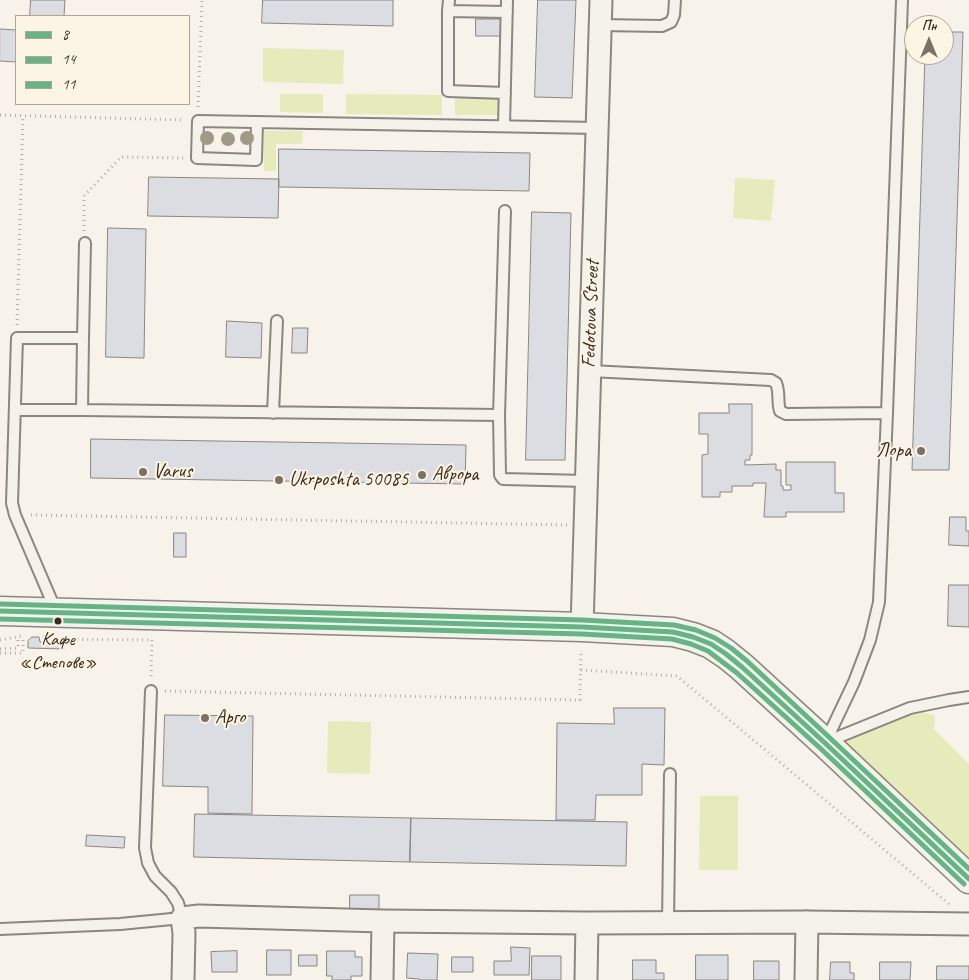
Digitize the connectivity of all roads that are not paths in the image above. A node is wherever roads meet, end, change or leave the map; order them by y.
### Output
1 (449, 0) edge
2 (507, 0) edge
3 (601, 0) edge
4 (675, 0) edge
5 (902, 0) edge
6 (448, 11) junction
7 (507, 12) junction
8 (600, 25) junction
9 (505, 93) junction
10 (257, 122) junction
11 (504, 126) junction
12 (598, 128) junction
13 (505, 211) dead end
14 (84, 243) road end
15 (277, 321) dead end
16 (84, 338) junction
17 (590, 371) junction
18 (15, 410) junction
19 (82, 410) junction
20 (273, 413) junction
21 (887, 413) junction
22 (499, 415) junction
23 (586, 481) junction
24 (0, 611) edge
25 (56, 612) junction
26 (582, 627) junction
27 (151, 691) road end
28 (969, 697) edge
29 (825, 742) junction
30 (670, 774) dead end
31 (969, 880) edge
32 (383, 921) junction
33 (807, 922) junction
34 (588, 923) junction
35 (668, 923) junction
36 (969, 924) edge
37 (183, 925) junction
38 (0, 929) edge
39 (183, 980) edge
40 (382, 980) edge
41 (586, 980) edge
42 (806, 980) edge

1 - 6 lane
2 - 7 lane
3 - 8 street, Fedotova Street
4 - 8 lane
5 - 21 lane
6 - 7 lane
6 - 9 lane
7 - 9 lane
8 - 12 street, Fedotova Street
9 - 11 lane
10 - 10 lane
10 - 11 lane
11 - 12 lane
12 - 17 street, Fedotova Street
13 - 22 lane
14 - 16 lane
15 - 20 lane
16 - 18 lane
16 - 19 lane
17 - 21 lane
17 - 23 street, Fedotova Street
18 - 19 lane
18 - 25 lane
19 - 20 lane
20 - 22 lane
21 - 29 lane
22 - 23 lane
23 - 26 street, Fedotova Street
24 - 25 main road
25 - 26 main road
26 - 29 main road
27 - 37 lane
28 - 29 lane
29 - 31 main road
30 - 35 lane
32 - 34 street
32 - 37 street
32 - 40 street
33 - 35 street
33 - 36 street
33 - 42 street
34 - 35 street
34 - 41 street
37 - 38 lane
37 - 39 street

